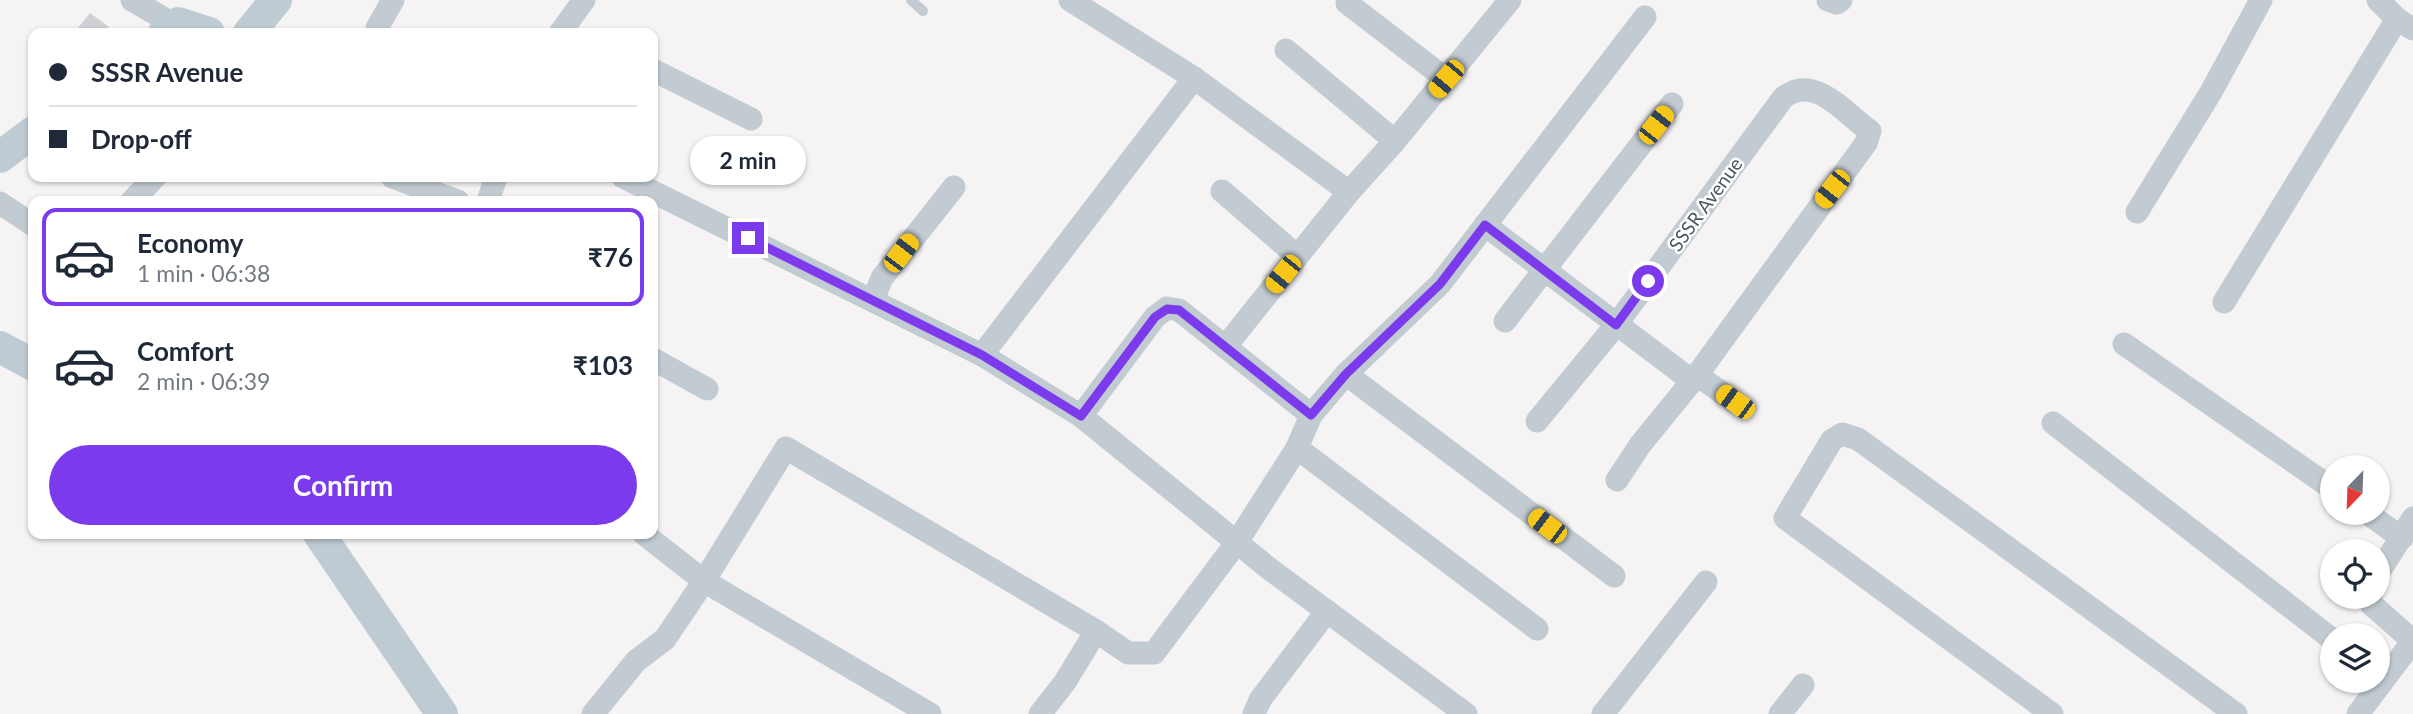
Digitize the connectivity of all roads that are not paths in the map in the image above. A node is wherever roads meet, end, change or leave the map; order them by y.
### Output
1 (132, 0) edge
2 (276, 0) edge
3 (393, 0) edge
4 (584, 0) edge
5 (911, 0) edge
6 (1070, 0) edge
7 (1828, 0) edge
8 (1842, 0) edge
9 (2261, 0) edge
10 (2378, 0) edge
11 (1503, 2) edge
12 (1347, 3) dead end
13 (923, 11) dead end
14 (1645, 17) dead end
15 (2405, 24) edge
16 (169, 28) edge
17 (171, 28) edge
18 (194, 28) edge
19 (253, 28) edge
20 (377, 28) edge
21 (570, 28) edge
22 (1286, 50) dead end
23 (658, 73) edge
24 (1194, 78) junction
25 (1446, 79) junction
26 (1672, 104) dead end
27 (751, 120) dead end
28 (28, 136) edge
29 (1395, 141) junction
30 (0, 157) edge
31 (150, 182) edge
32 (406, 182) edge
33 (634, 182) edge
34 (954, 187) dead end
35 (1222, 191) dead end
36 (1349, 192) junction
37 (137, 196) edge
38 (444, 196) edge
39 (0, 202) edge
40 (2137, 212) dead end
41 (28, 222) edge
42 (1485, 225) junction
43 (1297, 256) junction
44 (1545, 270) junction
45 (873, 300) junction
46 (2224, 302) dead end
47 (1505, 321) dead end
48 (1616, 325) junction
49 (2124, 344) dead end
50 (0, 347) edge
51 (1225, 347) junction
52 (982, 355) junction
53 (28, 362) edge
54 (658, 362) edge
55 (1346, 374) junction
56 (1697, 375) junction
57 (707, 389) dead end
58 (1735, 402) dead end
59 (1311, 415) junction
60 (1081, 416) junction
61 (1537, 421) dead end
62 (2053, 423) dead end
63 (1297, 448) junction
64 (1617, 480) dead end
65 (2320, 480) edge
66 (2390, 521) edge
67 (2408, 528) edge
68 (322, 539) edge
69 (650, 539) edge
70 (1237, 542) junction
71 (2390, 556) edge
72 (1614, 576) dead end
73 (704, 581) junction
74 (1706, 582) dead end
75 (2377, 609) edge
76 (1327, 611) junction
77 (1537, 629) dead end
78 (2320, 630) edge
79 (1096, 631) junction
80 (2390, 667) edge
81 (1803, 685) dead end
82 (2371, 693) edge
83 (442, 714) edge
84 (593, 714) edge
85 (930, 714) edge
86 (1040, 714) edge
87 (1254, 714) edge
88 (1465, 714) edge
89 (1604, 714) edge
90 (1780, 714) edge
91 (2052, 714) edge
92 (2236, 714) edge
93 (2358, 714) edge

1 - 16 street
2 - 19 street
3 - 20 street
4 - 21 street
5 - 13 lane
6 - 24 street
7 - 8 street
9 - 40 street
10 - 15 street
11 - 25 street
12 - 25 street
14 - 42 street
15 - 46 street
17 - 18 street
22 - 29 street
23 - 27 street
24 - 36 street
24 - 52 street
25 - 29 street
26 - 44 street
28 - 30 street
29 - 36 street
31 - 37 street
32 - 38 street
33 - 45 street
34 - 45 street
35 - 43 street
36 - 43 street
39 - 41 street
42 - 44 street
42 - 55 street
43 - 51 street
44 - 47 street
44 - 48 street
45 - 52 street
48 - 56 street
48 - 56 street, SSSR Avenue
48 - 61 street, SSSR Avenue
49 - 65 street
50 - 53 street
51 - 59 street
51 - 60 street
52 - 60 street
54 - 57 street
55 - 59 street
55 - 72 street
56 - 58 street
56 - 64 street
59 - 63 street
60 - 70 street
62 - 78 street
63 - 70 street
63 - 77 street
66 - 67 street
67 - 71 street
68 - 83 street
69 - 73 street
70 - 76 street
70 - 79 street
73 - 79 street
73 - 84 street
73 - 85 street
74 - 89 street
75 - 80 street
76 - 87 street
76 - 88 street
79 - 86 street
81 - 90 street
82 - 93 street
91 - 92 street

